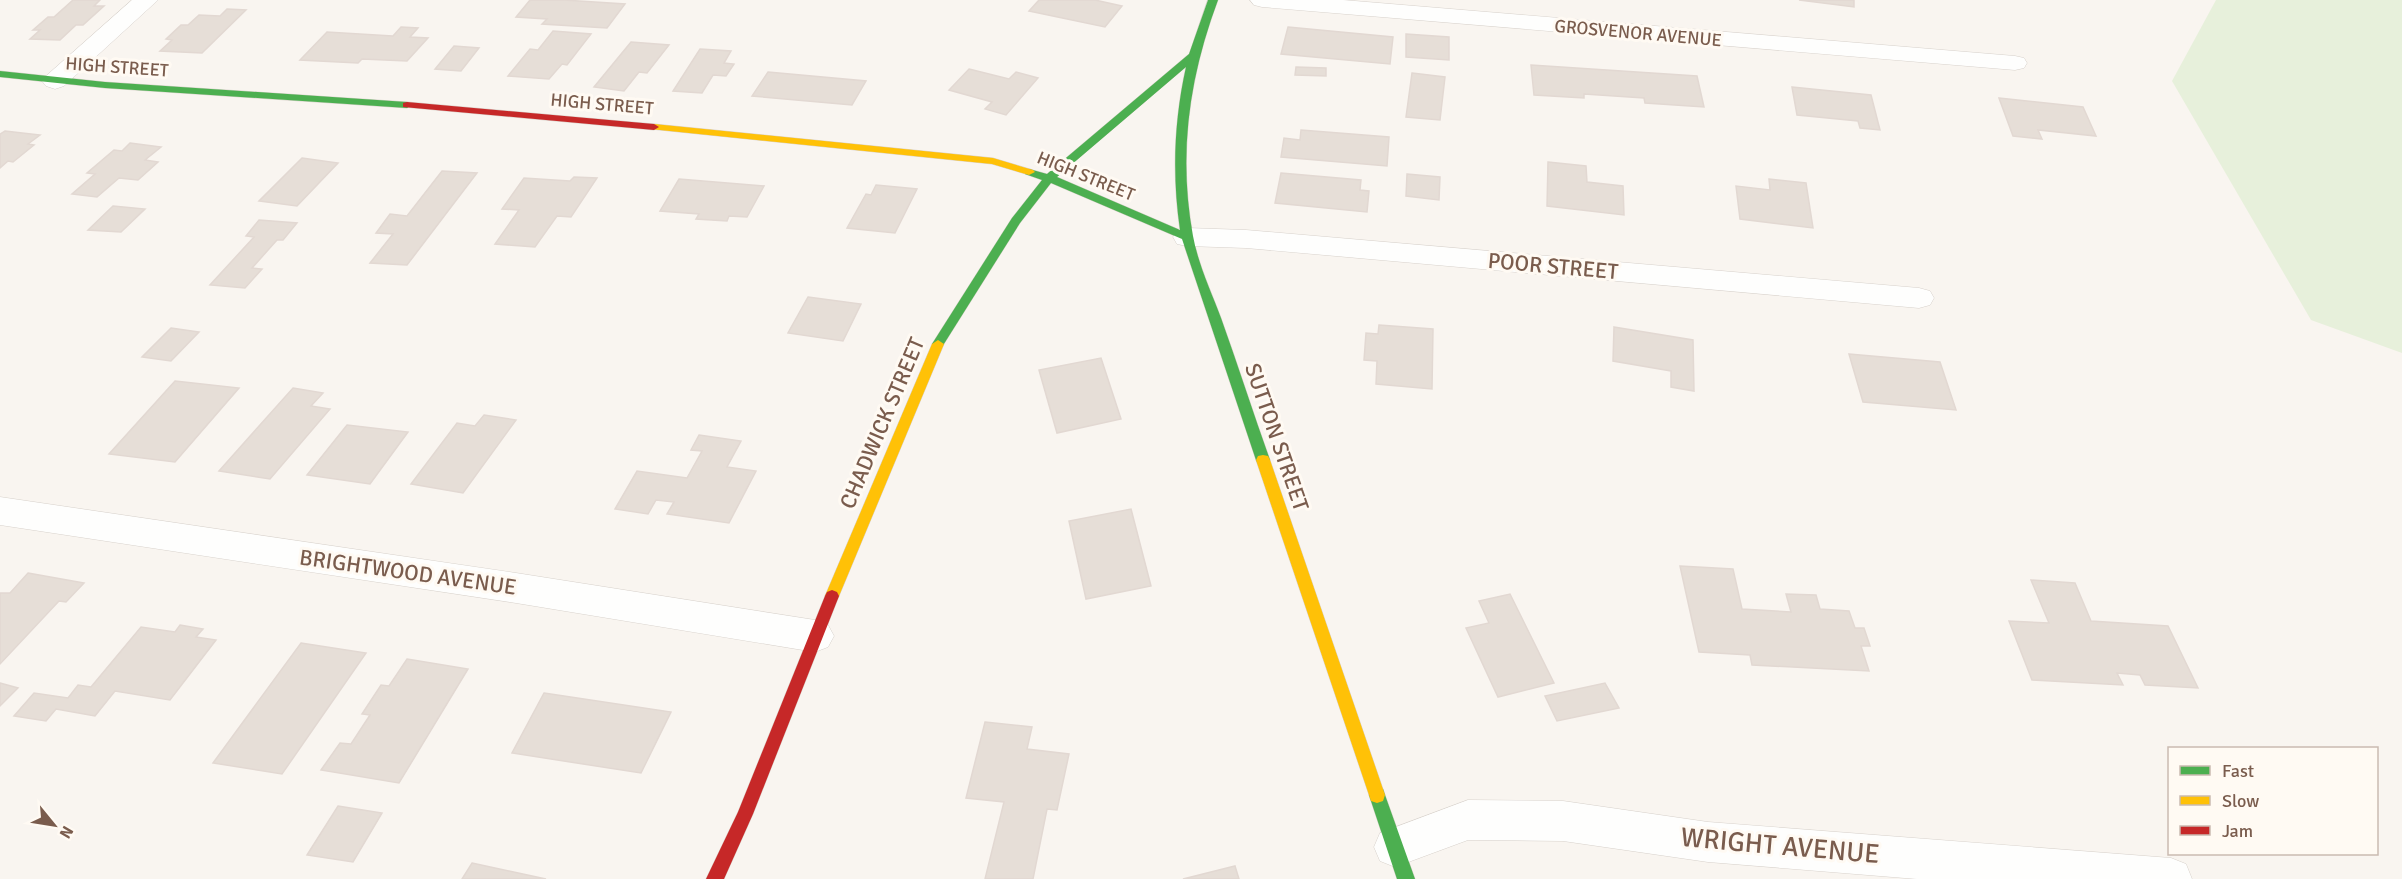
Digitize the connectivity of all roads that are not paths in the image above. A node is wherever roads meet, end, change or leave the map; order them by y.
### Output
1 (146, 0) edge
2 (1213, 0) edge
3 (1262, 0) edge
4 (1194, 55) junction
5 (2015, 63) dead end
6 (0, 74) edge
7 (55, 81) junction
8 (1049, 178) junction
9 (1187, 237) junction
10 (1920, 298) dead end
11 (0, 511) edge
12 (815, 636) junction
13 (1400, 863) edge
14 (715, 879) edge
15 (2171, 879) edge

1 - 7 street
2 - 4 main road, SUTTON STREET
3 - 5 street, GROSVENOR AVENUE
4 - 8 main road, CHADWICK STREET
4 - 9 main road, SUTTON STREET
6 - 7 main road, HIGH STREET
7 - 8 main road, HIGH STREET
8 - 9 main road, HIGH STREET
8 - 12 main road, CHADWICK STREET
9 - 10 street, POOR STREET
9 - 13 main road, SUTTON STREET
11 - 12 street, BRIGHTWOOD AVENUE
12 - 14 main road, CHADWICK STREET
13 - 15 street, WRIGHT AVENUE

